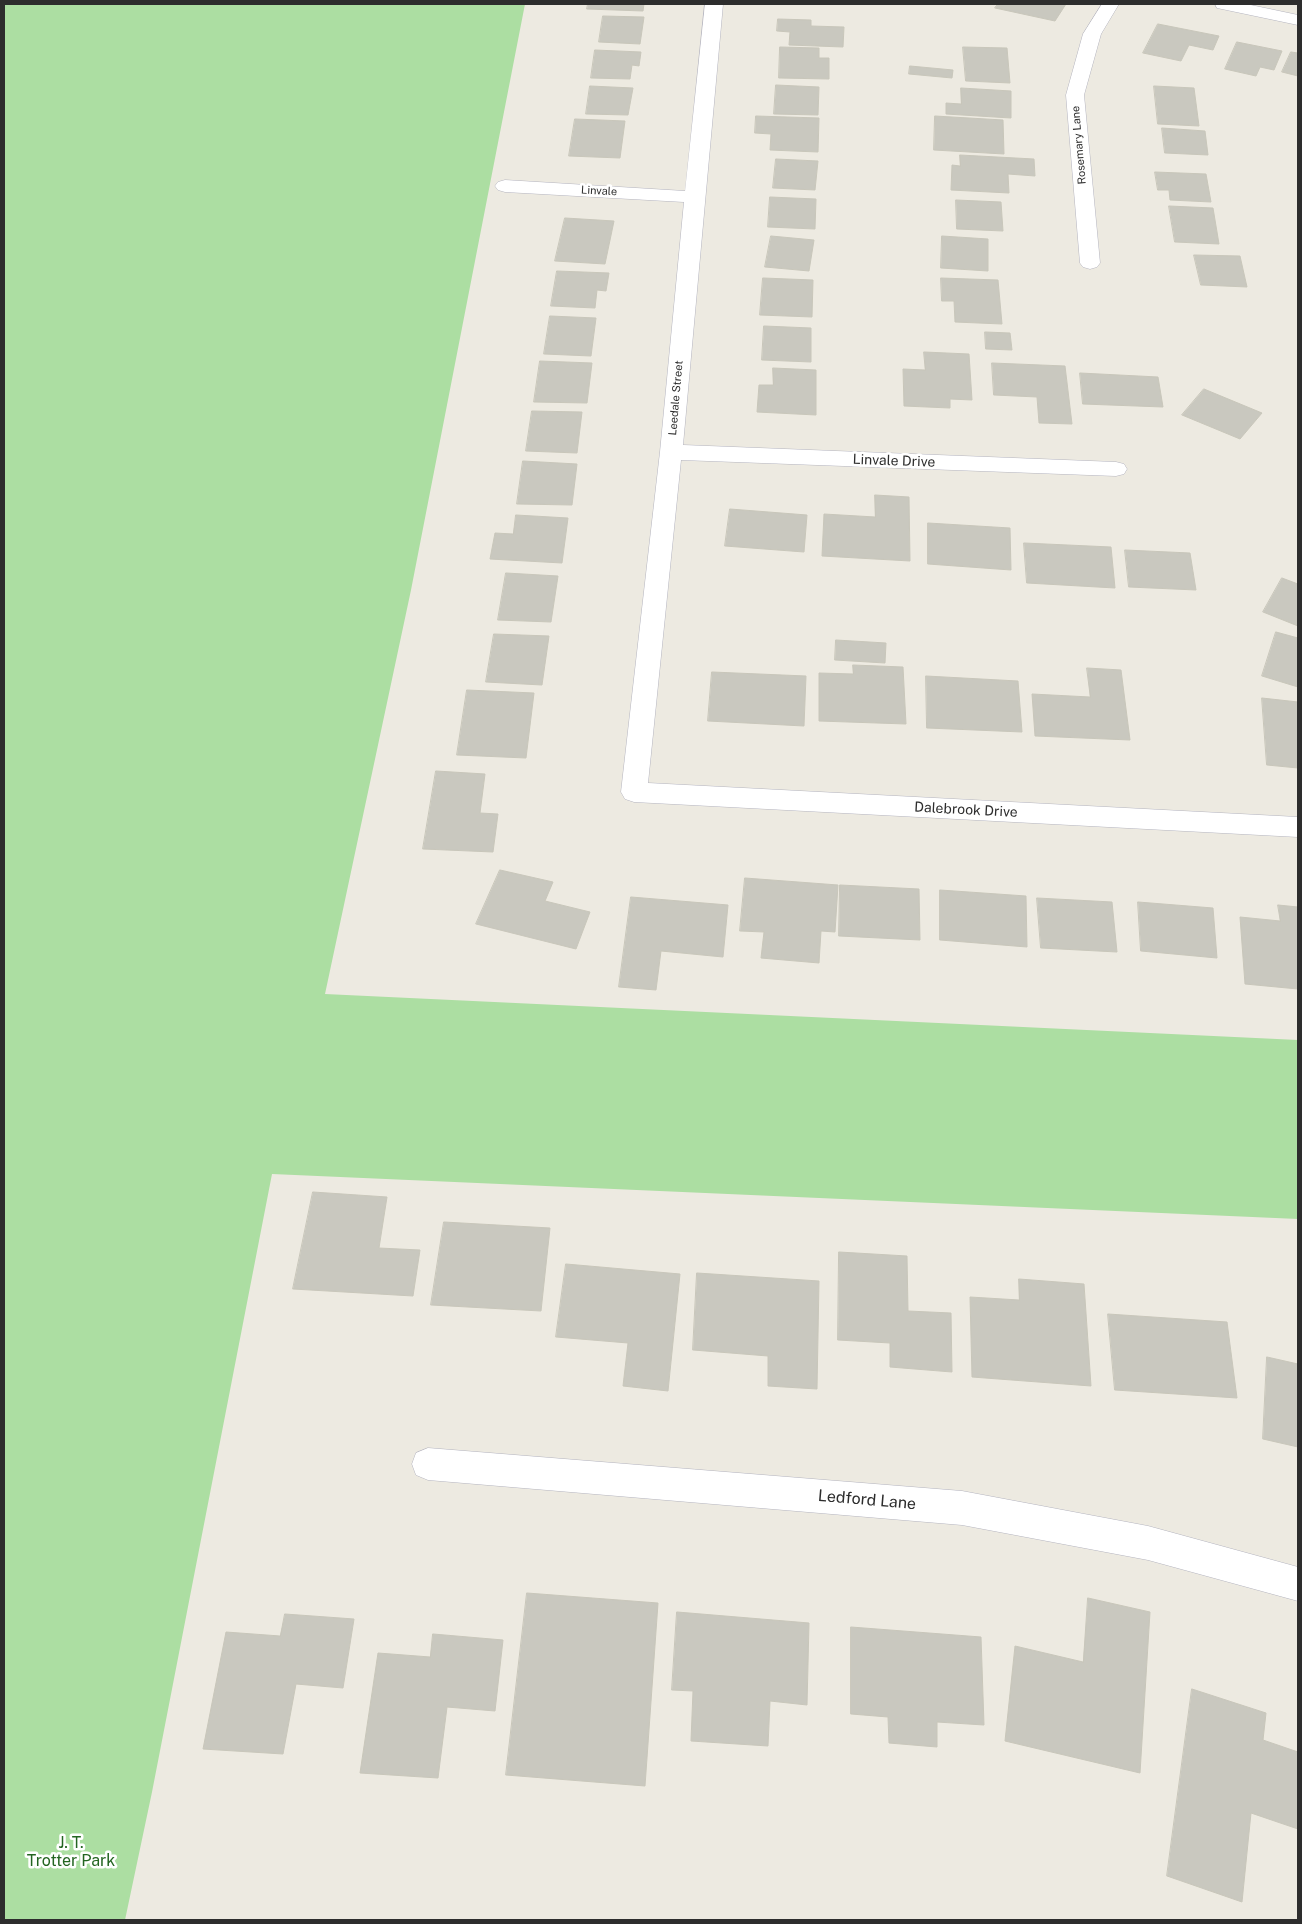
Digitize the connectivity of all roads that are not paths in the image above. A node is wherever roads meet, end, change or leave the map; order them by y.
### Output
1 (714, 4) edge
2 (1110, 4) edge
3 (1223, 4) edge
4 (1298, 20) edge
5 (504, 186) dead end
6 (694, 197) junction
7 (1090, 263) dead end
8 (671, 452) junction
9 (1116, 469) dead end
10 (634, 792) joint
11 (1298, 828) edge
12 (428, 1464) dead end
13 (1298, 1584) edge

1 - 6 street, Leedale Street
2 - 7 street, Rosemary Lane
3 - 4 street
5 - 6 street, Linvale
6 - 8 street, Leedale Street
8 - 9 street, Linvale Drive
8 - 10 street, Leedale Street
10 - 11 street, Dalebrook Drive
12 - 13 street, Ledford Lane

